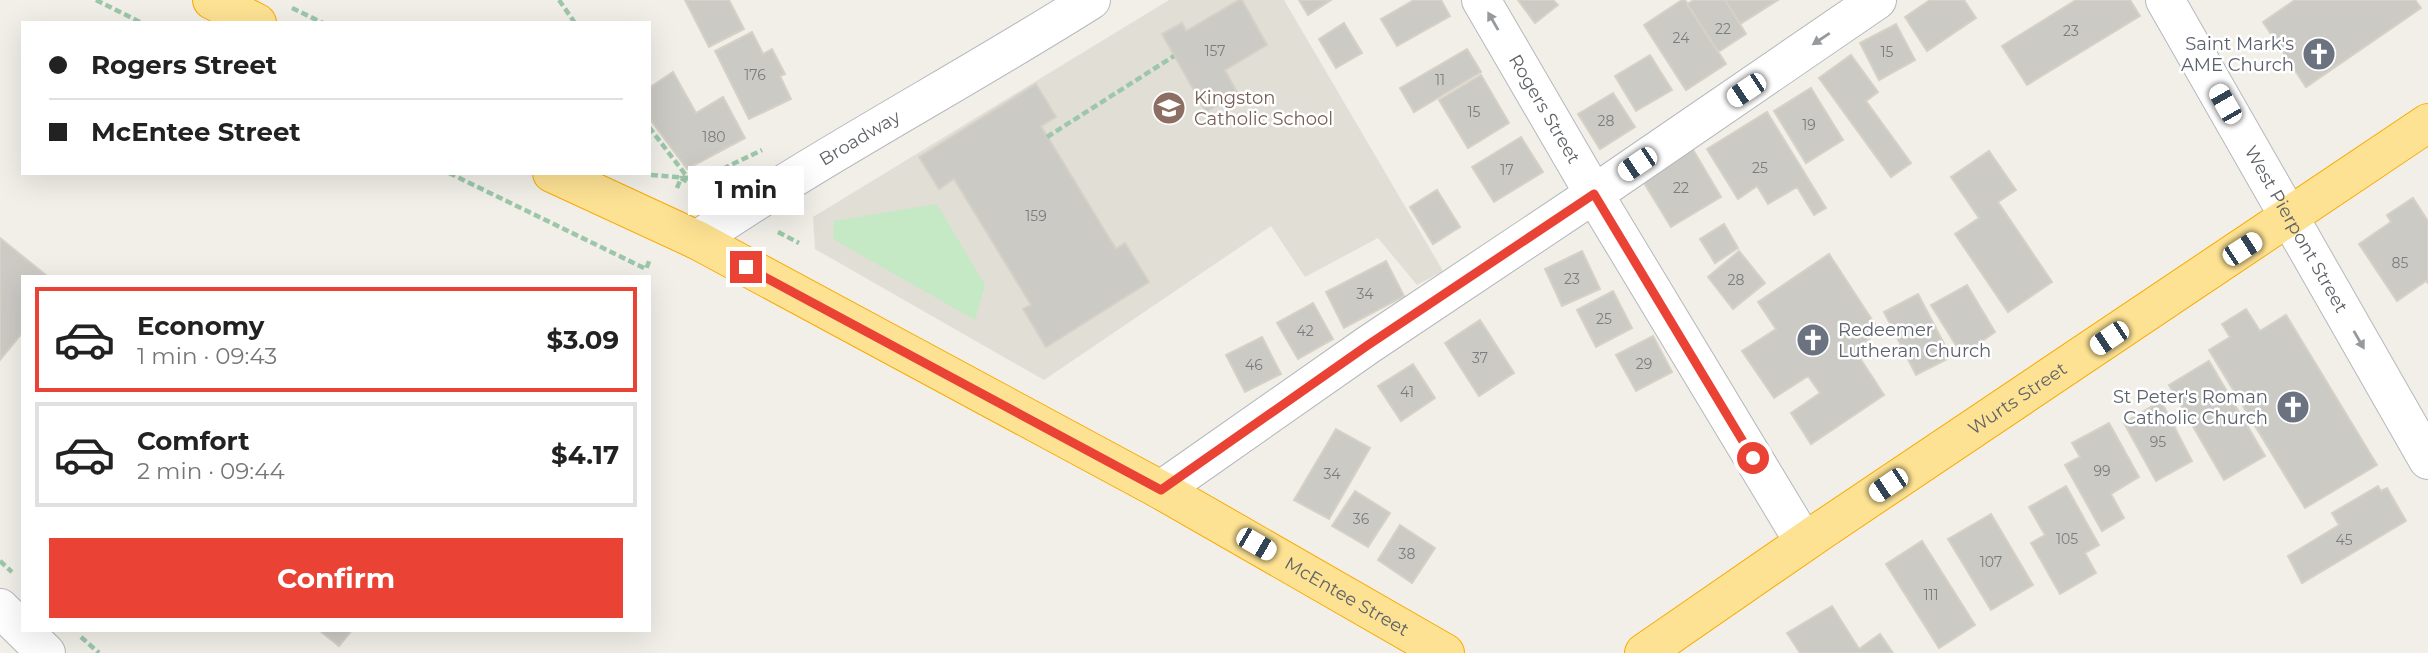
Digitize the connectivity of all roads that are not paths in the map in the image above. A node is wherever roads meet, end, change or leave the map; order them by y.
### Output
1 (212, 0) edge
2 (1091, 0) edge
3 (1481, 0) edge
4 (1877, 0) edge
5 (2165, 0) edge
6 (272, 14) edge
7 (2428, 123) edge
8 (556, 175) edge
9 (1594, 194) junction
10 (2289, 217) junction
11 (697, 240) junction
12 (2428, 460) edge
13 (1161, 490) junction
14 (1804, 542) junction
15 (0, 608) edge
16 (21, 629) edge
17 (25, 632) edge
18 (46, 653) edge
19 (1445, 653) edge
20 (1644, 653) edge

1 - 6 highway
2 - 11 street, Broadway
9 -> 3 street, Rogers Street
4 -> 9 street
5 - 10 street, West Pierpont Street
7 - 10 highway, Wurts Street
8 - 11 highway
9 - 13 street
9 - 14 street, Rogers Street
10 -> 12 street, West Pierpont Street
10 - 14 highway, Wurts Street
11 - 13 highway, McEntee Street
13 - 19 highway, McEntee Street
14 - 20 highway, Wurts Street
15 - 16 street
17 - 18 street

